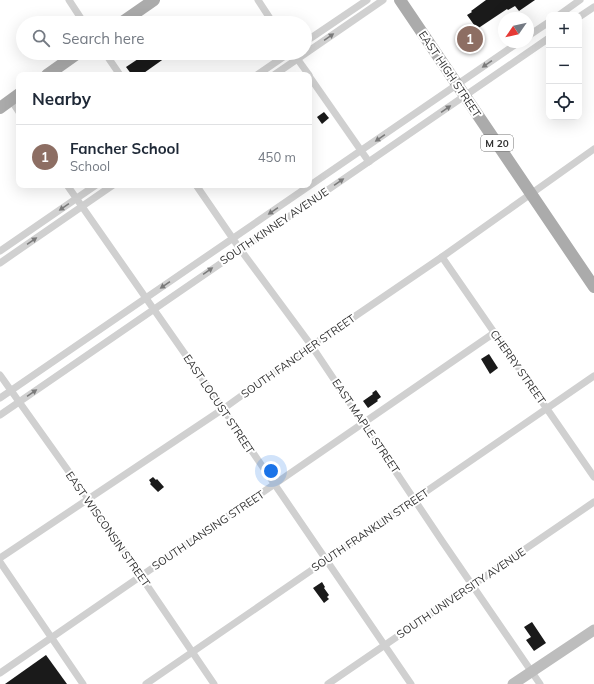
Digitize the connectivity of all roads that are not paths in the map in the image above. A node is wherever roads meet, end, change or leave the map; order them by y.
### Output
1 (69, 0) edge
2 (154, 0) edge
3 (258, 0) edge
4 (367, 0) edge
5 (383, 0) edge
6 (400, 0) edge
7 (580, 0) edge
8 (594, 7) edge
9 (563, 12) edge
10 (582, 15) edge
11 (79, 16) edge
12 (131, 16) edge
13 (268, 16) edge
14 (546, 24) edge
15 (534, 32) edge
16 (312, 37) edge
17 (546, 40) edge
18 (312, 45) edge
19 (510, 48) edge
20 (68, 60) edge
21 (110, 60) edge
22 (279, 60) edge
23 (291, 60) edge
24 (298, 60) edge
25 (51, 72) edge
26 (118, 72) edge
27 (261, 72) edge
28 (277, 72) edge
29 (307, 72) edge
30 (312, 79) edge
31 (457, 84) junction
32 (465, 96) junction
33 (15, 97) edge
34 (0, 108) edge
35 (594, 149) edge
36 (361, 151) junction
37 (369, 162) junction
38 (312, 184) edge
39 (69, 188) edge
40 (92, 188) edge
41 (109, 188) edge
42 (198, 188) edge
43 (307, 188) edge
44 (531, 194) junction
45 (76, 199) junction
46 (82, 207) junction
47 (233, 238) junction
48 (240, 249) junction
49 (0, 251) edge
50 (442, 257) junction
51 (0, 263) edge
52 (594, 287) edge
53 (146, 298) junction
54 (154, 309) junction
55 (494, 333) junction
56 (311, 346) junction
57 (0, 376) edge
58 (594, 376) edge
59 (10, 391) junction
60 (0, 398) edge
61 (18, 402) junction
62 (223, 409) junction
63 (547, 409) junction
64 (0, 415) edge
65 (363, 423) junction
66 (594, 477) edge
67 (274, 485) junction
68 (415, 499) junction
69 (89, 500) junction
70 (594, 502) edge
71 (0, 558) edge
72 (326, 559) junction
73 (0, 562) edge
74 (140, 576) junction
75 (472, 585) junction
76 (594, 630) edge
77 (51, 638) junction
78 (384, 645) junction
79 (192, 652) junction
80 (532, 671) junction
81 (0, 673) edge
82 (82, 684) edge
83 (146, 684) edge
84 (214, 684) edge
85 (328, 684) edge
86 (411, 684) edge
87 (513, 684) edge
88 (540, 684) edge

1 - 11 street
2 - 12 main road
3 - 13 street
4 - 16 street
18 -> 5 street
6 - 31 main road, EAST HIGH STREET / M 20
7 - 9 street
8 - 10 street
14 - 15 street
17 - 32 street, SOUTH KINNEY AVENUE
19 -> 31 street, SOUTH KINNEY AVENUE
20 - 25 main road
21 - 26 street
22 - 27 street
23 - 28 street
24 - 29 street
30 - 36 street
31 - 32 main road, EAST HIGH STREET / M 20
31 -> 36 street, SOUTH KINNEY AVENUE
37 -> 32 street, SOUTH KINNEY AVENUE
32 - 44 main road, EAST HIGH STREET / M 20
33 - 34 main road
35 - 44 street, SOUTH FANCHER STREET
36 - 37 street
36 -> 38 street, SOUTH KINNEY AVENUE
48 -> 37 street, SOUTH KINNEY AVENUE
39 - 45 street, EAST LOCUST STREET
40 - 45 street
41 - 46 street
42 - 47 street, EAST MAPLE STREET
43 -> 47 street, SOUTH KINNEY AVENUE
44 - 50 street, SOUTH FANCHER STREET
44 - 52 main road, EAST HIGH STREET / M 20
45 - 46 street, EAST LOCUST STREET
45 -> 49 street
51 -> 46 street
46 - 53 street, EAST LOCUST STREET
47 - 48 street, EAST MAPLE STREET
47 -> 53 street, SOUTH KINNEY AVENUE
54 -> 48 street, SOUTH KINNEY AVENUE
48 - 56 street, EAST MAPLE STREET
50 - 55 street, CHERRY STREET
50 - 56 street, SOUTH FANCHER STREET
53 - 54 street, EAST LOCUST STREET
53 - 59 street, SOUTH KINNEY AVENUE
61 -> 54 street, SOUTH KINNEY AVENUE
54 - 62 street, EAST LOCUST STREET
55 - 63 street, CHERRY STREET
55 - 65 street, SOUTH LANSING STREET
56 - 62 street, SOUTH FANCHER STREET
56 - 65 street, EAST MAPLE STREET
57 - 59 street, EAST WISCONSIN STREET
58 - 63 street, SOUTH FRANKLIN STREET
59 - 60 street, SOUTH KINNEY AVENUE
59 - 61 street, EAST WISCONSIN STREET
61 - 64 street, SOUTH KINNEY AVENUE
61 - 69 street, EAST WISCONSIN STREET
62 - 67 street, EAST LOCUST STREET
62 - 69 street, SOUTH FANCHER STREET
63 - 66 street, CHERRY STREET
63 - 68 street, SOUTH FRANKLIN STREET
65 - 67 street, SOUTH LANSING STREET
65 - 68 street, EAST MAPLE STREET
67 - 72 street, EAST LOCUST STREET
67 - 74 street, SOUTH LANSING STREET
68 - 72 street, SOUTH FRANKLIN STREET
68 - 75 street, EAST MAPLE STREET
69 - 71 street, SOUTH FANCHER STREET
69 - 74 street, EAST WISCONSIN STREET
70 - 75 street, SOUTH UNIVERSITY AVENUE
72 - 78 street, EAST LOCUST STREET
72 - 79 street, SOUTH FRANKLIN STREET
73 - 77 street
74 - 77 street, SOUTH LANSING STREET
74 - 79 street, EAST WISCONSIN STREET
75 - 78 street, SOUTH UNIVERSITY AVENUE
75 - 80 street, EAST MAPLE STREET
76 - 80 street
77 - 81 street, SOUTH LANSING STREET
77 - 82 street
78 - 85 street, SOUTH UNIVERSITY AVENUE
78 - 86 street, EAST LOCUST STREET
79 - 83 street, SOUTH FRANKLIN STREET
79 - 84 street, EAST WISCONSIN STREET
80 - 87 street
80 - 88 street, EAST MAPLE STREET

